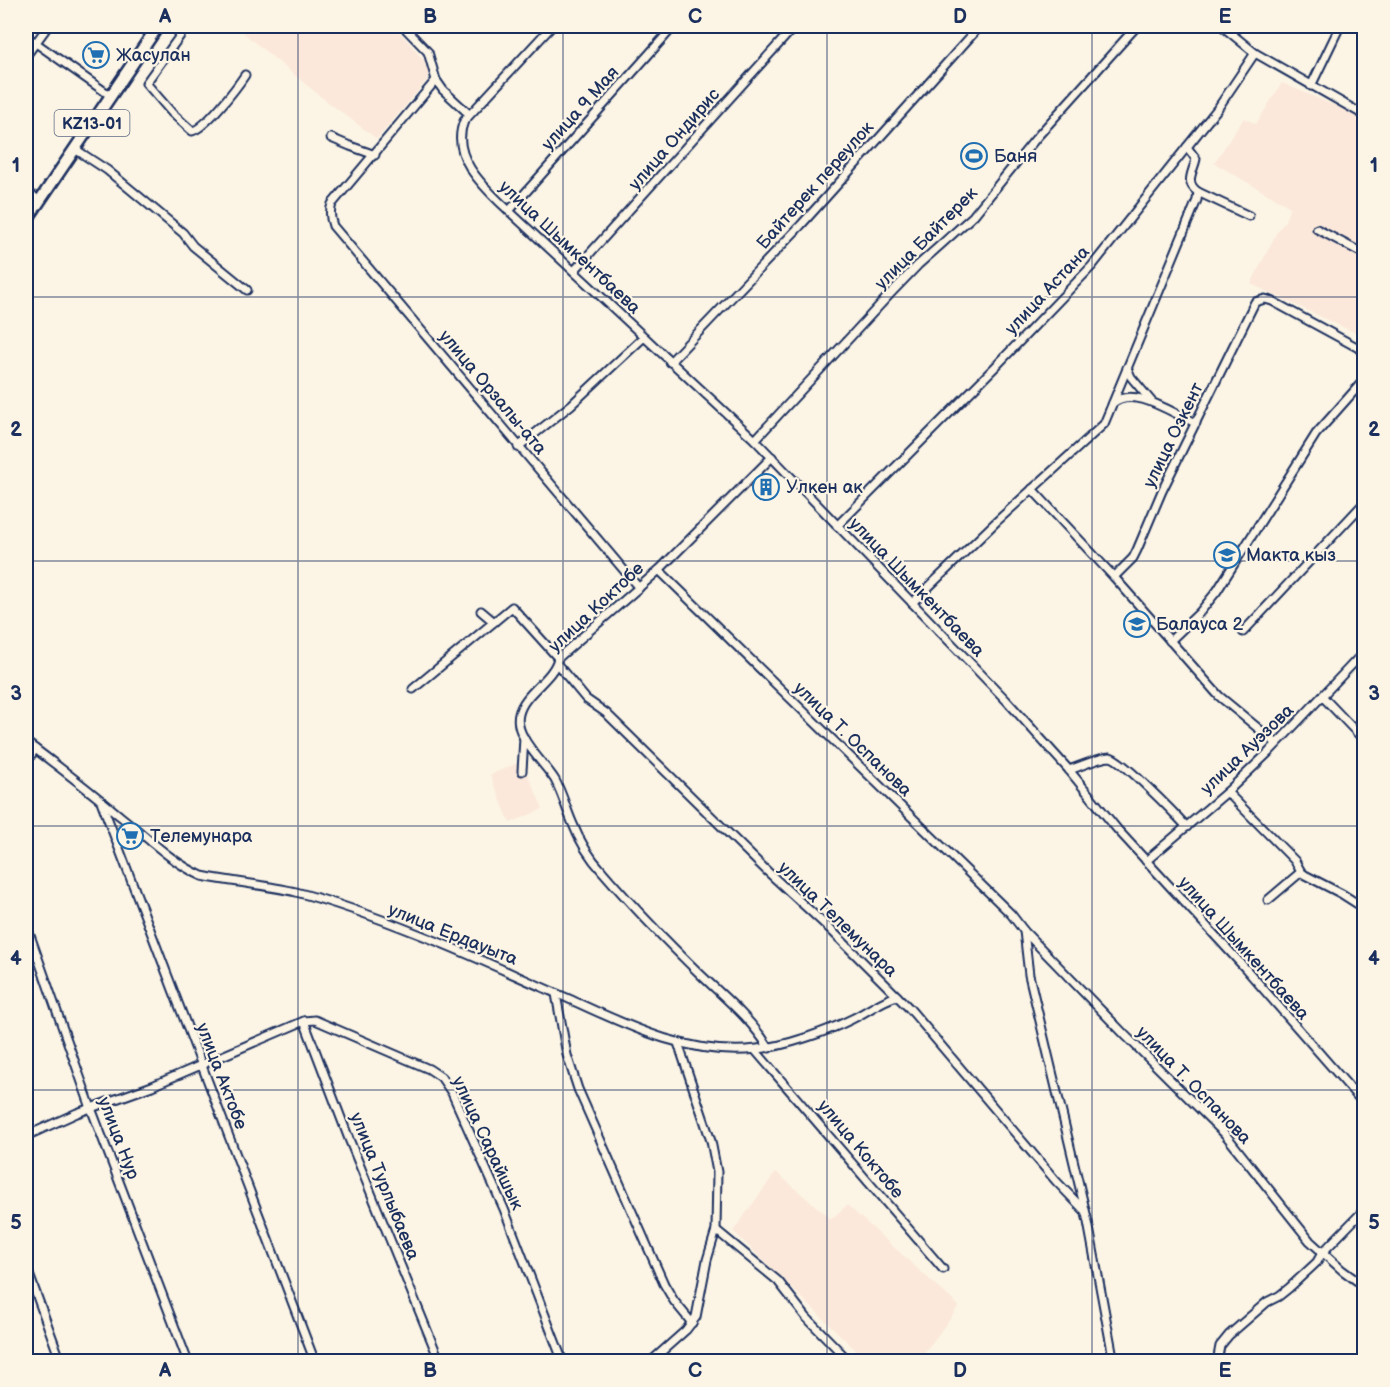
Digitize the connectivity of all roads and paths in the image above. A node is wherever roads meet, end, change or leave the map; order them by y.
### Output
1 (48, 26) edge
2 (158, 26) edge
3 (186, 26) edge
4 (552, 26) edge
5 (674, 26) edge
6 (795, 26) edge
7 (980, 26) edge
8 (1137, 26) edge
9 (1222, 26) edge
10 (1340, 26) edge
11 (407, 27) edge
12 (26, 36) edge
13 (36, 44) junction
14 (1255, 53) junction
15 (26, 56) edge
16 (245, 75) dead end
17 (436, 80) junction
18 (1311, 86) junction
19 (111, 96) junction
20 (469, 114) junction
21 (1365, 115) edge
22 (331, 138) dead end
23 (1187, 147) junction
24 (75, 149) junction
25 (375, 155) junction
26 (26, 190) edge
27 (1198, 192) junction
28 (39, 201) junction
29 (509, 211) junction
30 (1250, 216) dead end
31 (26, 221) edge
32 (1317, 230) dead end
33 (1365, 254) edge
34 (574, 271) junction
35 (247, 290) dead end
36 (644, 337) junction
37 (1365, 351) edge
38 (670, 362) junction
39 (1127, 368) junction
40 (1365, 380) edge
41 (1152, 402) junction
42 (1111, 404) junction
43 (1196, 423) junction
44 (755, 440) junction
45 (518, 447) junction
46 (772, 458) junction
47 (1032, 489) junction
48 (1365, 503) edge
49 (837, 526) junction
50 (659, 570) junction
51 (1114, 577) junction
52 (639, 588) junction
53 (912, 603) junction
54 (480, 611) dead end
55 (494, 622) junction
56 (1243, 632) dead end
57 (1170, 641) junction
58 (1365, 652) edge
59 (557, 661) junction
60 (413, 689) dead end
61 (1322, 696) junction
62 (524, 738) junction
63 (1365, 740) edge
64 (26, 742) edge
65 (1276, 743) junction
66 (35, 749) junction
67 (26, 763) edge
68 (1069, 770) junction
69 (522, 771) dead end
70 (1227, 792) junction
71 (101, 801) junction
72 (1187, 827) junction
73 (1146, 861) junction
74 (1301, 872) junction
75 (1268, 900) dead end
76 (1365, 908) edge
77 (26, 924) edge
78 (1023, 931) junction
79 (556, 994) junction
80 (897, 996) junction
81 (304, 1021) junction
82 (678, 1043) junction
83 (769, 1047) junction
84 (755, 1050) junction
85 (201, 1064) junction
86 (1365, 1104) edge
87 (91, 1108) junction
88 (26, 1136) edge
89 (1084, 1210) junction
90 (1365, 1210) edge
91 (716, 1230) junction
92 (1322, 1253) junction
93 (26, 1266) edge
94 (942, 1269) dead end
95 (1365, 1286) edge
96 (692, 1323) junction
97 (61, 1362) edge
98 (188, 1362) edge
99 (315, 1362) edge
100 (440, 1362) edge
101 (563, 1362) edge
102 (650, 1362) edge
103 (850, 1362) edge
104 (1114, 1362) edge
105 (1217, 1362) edge

1 - 13 street
2 - 19 highway, KZ13-01
3 - 16 street
4 - 20 street
5 - 29 street, улица 9 Мая
6 - 34 street, улица Ондирис
7 - 38 street, Байтерек переулок
8 - 44 street, улица Байтерек
9 - 14 street
10 - 18 street
11 - 17 street
12 - 13 street
13 - 15 street
13 - 19 street
14 - 18 street
14 - 23 street, улица Астана
17 - 20 street
17 - 25 street
18 - 21 street
19 - 24 highway, KZ13-01
20 - 29 street, улица Шымкентбаева
22 - 25 street
23 - 27 street
23 - 49 street, улица Астана
24 - 28 highway, KZ13-01
24 - 35 street
25 - 45 street, улица Орзалы-ата
26 - 28 street
27 - 30 street
27 - 39 street
28 - 31 highway, KZ13-01
29 - 34 street, улица Шымкентбаева
32 - 33 street
34 - 36 street, улица Шымкентбаева
36 - 38 street, улица Шымкентбаева
36 - 45 street
37 - 43 street, улица Озкент
38 - 44 street, улица Шымкентбаева
39 - 41 street
39 - 42 street
40 - 57 street
41 - 42 street
41 - 43 street
42 - 47 street
43 - 51 street, улица Озкент
44 - 46 street, улица Шымкентбаева
45 - 52 street, улица Орзалы-ата
46 - 49 street, улица Шымкентбаева
46 - 50 street, улица Коктобе
47 - 51 street
47 - 53 street
48 - 56 street
49 - 53 street, улица Шымкентбаева
50 - 52 street, улица Коктобе
50 - 78 street, улица Т. Оспанова
51 - 57 street
52 - 59 street, улица Коктобе
53 - 68 street, улица Шымкентбаева
54 - 55 street
55 - 59 street, улица Телемунара
55 - 60 street
57 - 65 street
58 - 61 street, улица Ауэзова
59 - 62 street, улица Коктобе
59 - 80 street, улица Телемунара
61 - 63 street
61 - 65 street, улица Ауэзова
62 - 69 street, улица Коктобе
62 - 83 street
64 - 66 street, улица Ердауыта
65 - 70 street, улица Ауэзова
66 - 67 street
66 - 71 street, улица Ердауыта
68 - 72 street
68 - 73 street, улица Шымкентбаева
70 - 72 street, улица Ауэзова
70 - 74 street
71 - 79 street, улица Ердауыта
71 - 85 street, улица Актобе
72 - 73 street, улица Ауэзова
73 - 86 street, улица Шымкентбаева
74 - 75 street
74 - 76 street
77 - 87 street, улица Нур
78 - 89 street
78 - 92 street, улица Т. Оспанова
79 - 82 street, улица Ердауыта
79 - 96 street
80 - 83 street, улица Ердауыта
80 - 89 street, улица Телемунара
81 - 85 street
81 - 100 street, улица Турлыбаева
81 - 101 street, улица Сарайшык
82 - 84 street, улица Ердауыта
82 - 91 street
83 - 84 street, улица Ердауыта
84 - 94 street, улица Коктобе
85 - 87 street
85 - 99 street, улица Актобе
87 - 88 street
87 - 98 street, улица Нур
89 - 104 street
90 - 92 street
91 - 96 street
91 - 103 street
92 - 95 street, улица Т. Оспанова
92 - 105 street
93 - 97 street
96 - 102 street

